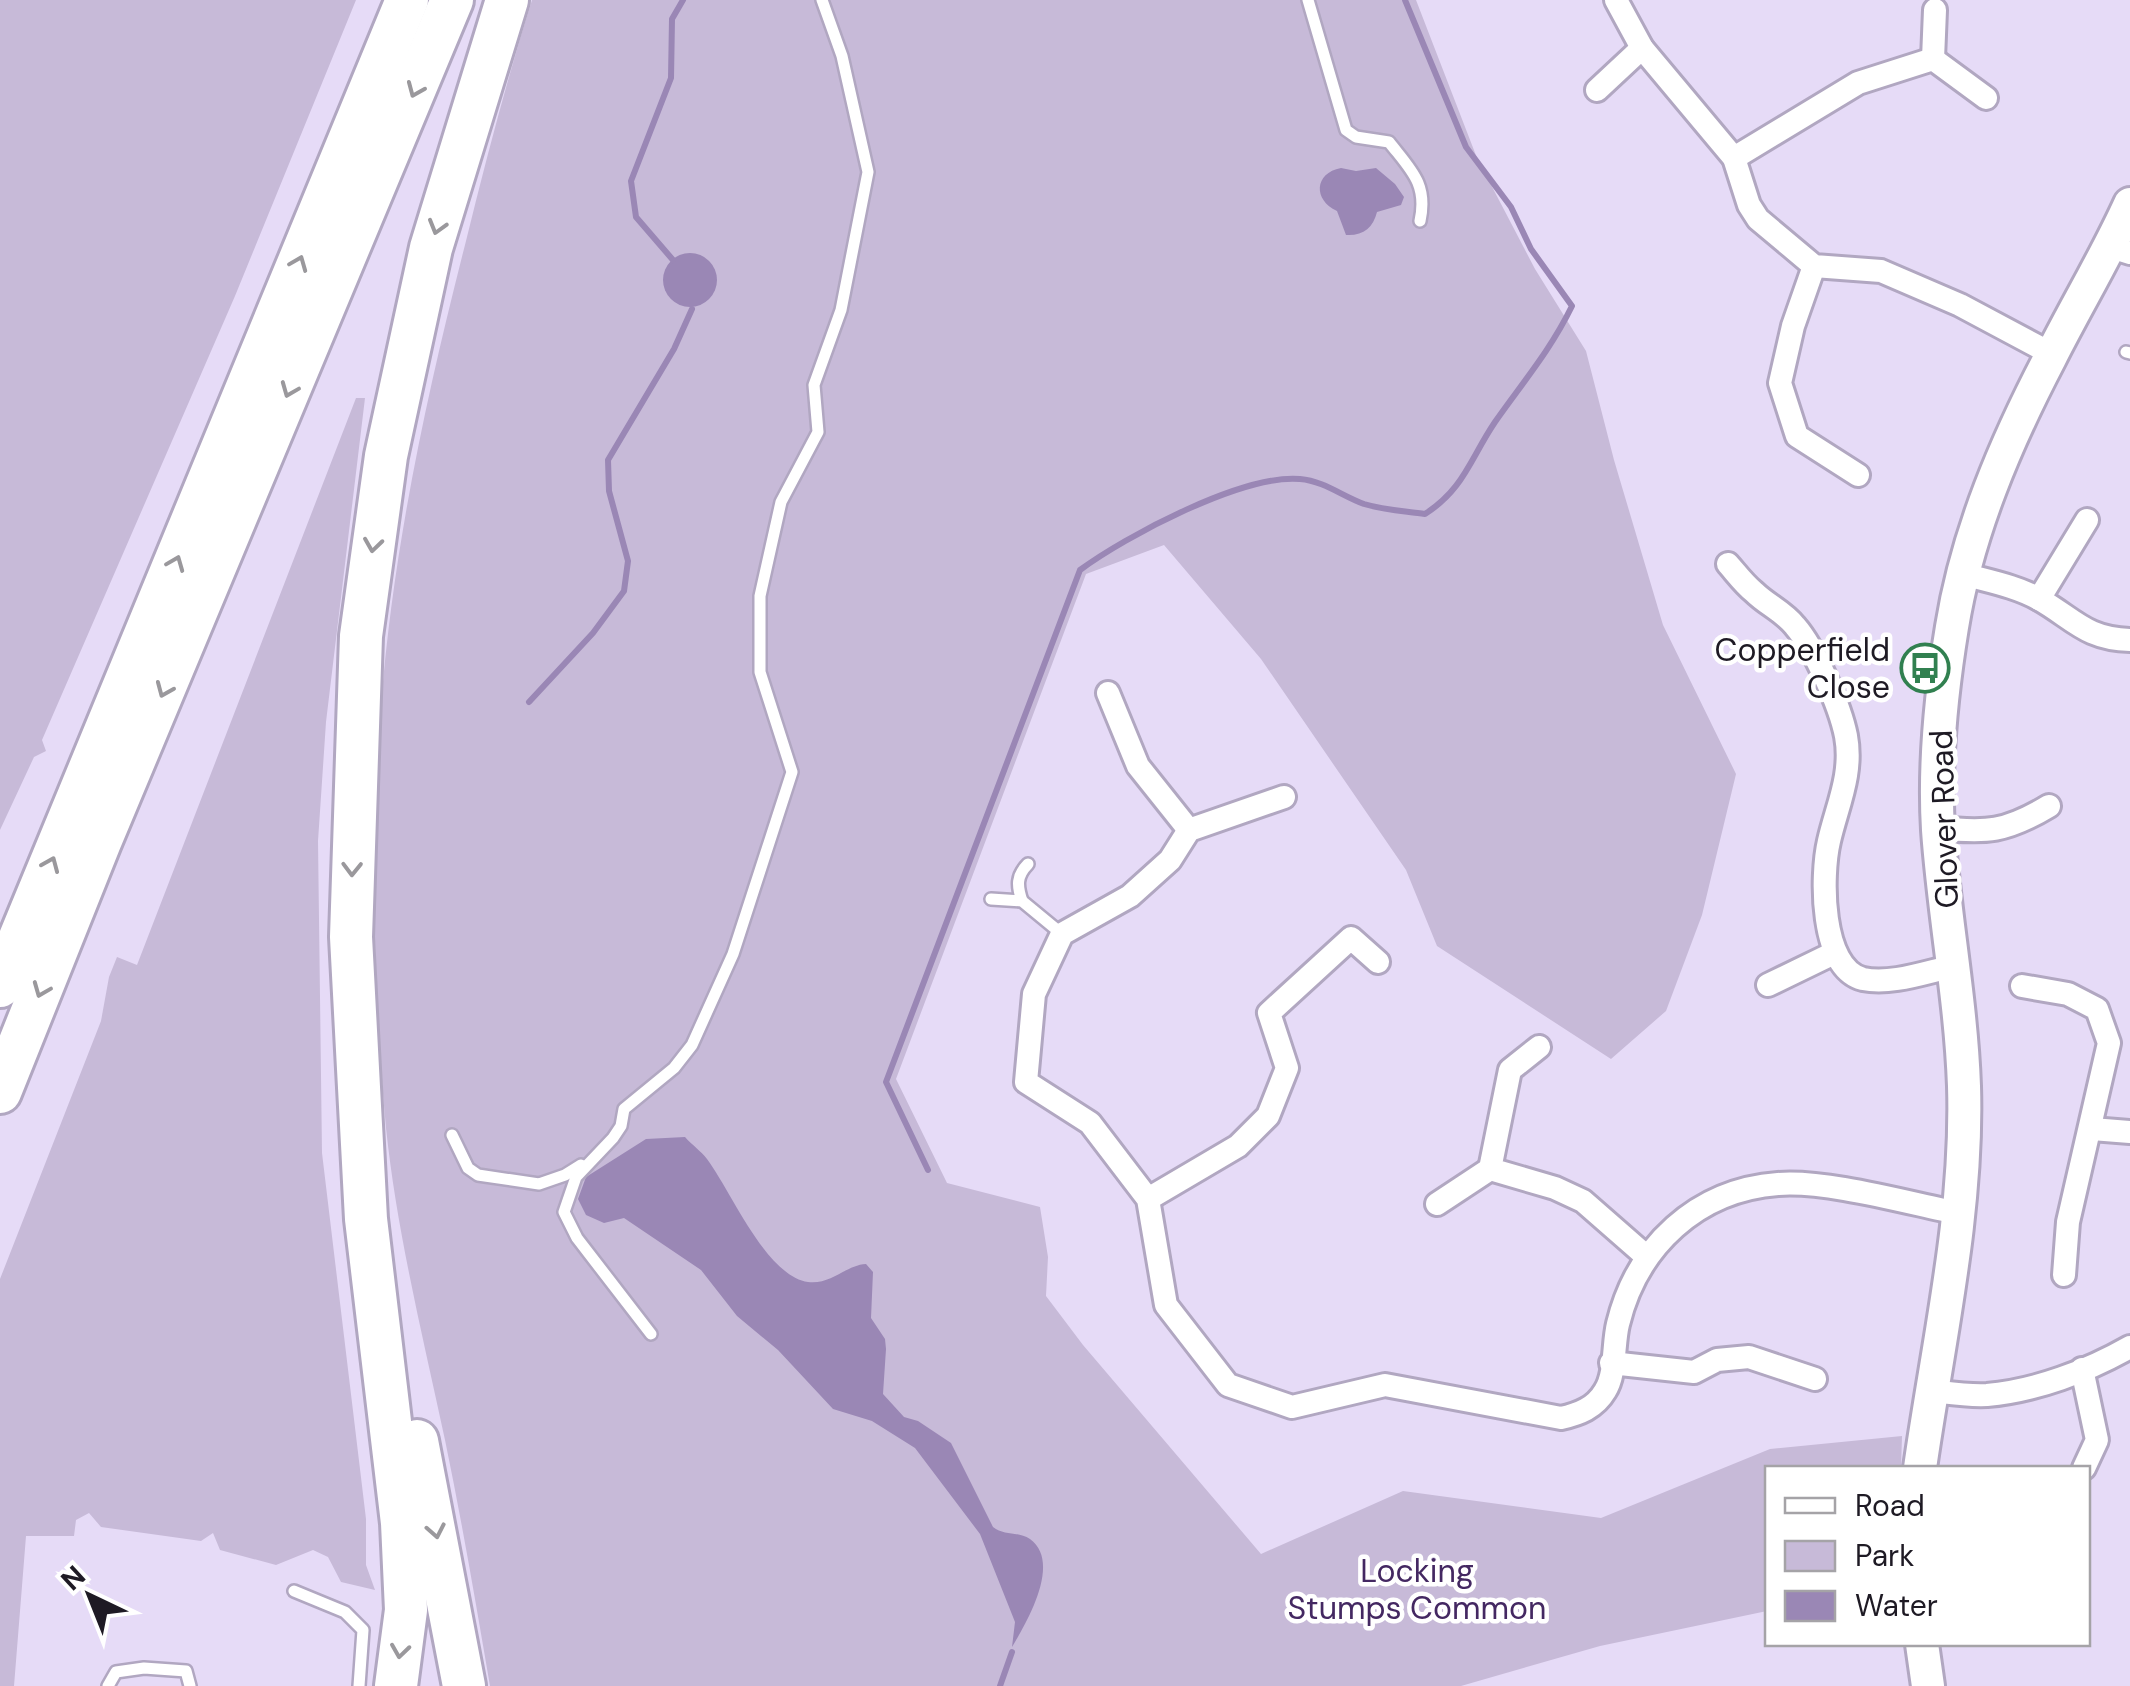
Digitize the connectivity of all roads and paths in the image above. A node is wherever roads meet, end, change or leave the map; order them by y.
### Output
1 (407, 0) edge
2 (452, 0) edge
3 (507, 0) edge
4 (822, 0) edge
5 (1308, 0) edge
6 (1625, 3) edge
7 (1935, 10) dead end
8 (1642, 48) junction
9 (1932, 60) junction
10 (1597, 90) dead end
11 (1986, 98) dead end
12 (1734, 158) junction
13 (2130, 204) edge
14 (1420, 221) dead end
15 (2120, 250) edge
16 (1814, 266) junction
17 (2052, 354) junction
18 (1858, 475) dead end
19 (2087, 520) dead end
20 (1728, 564) dead end
21 (1964, 574) junction
22 (2039, 599) junction
23 (2130, 640) edge
24 (1108, 692) dead end
25 (1284, 796) dead end
26 (2052, 804) dead end
27 (1938, 828) junction
28 (1189, 830) junction
29 (1028, 864) dead end
30 (992, 899) dead end
31 (1022, 901) junction
32 (1062, 934) junction
33 (1834, 953) junction
34 (1378, 962) dead end
35 (1954, 966) junction
36 (0, 986) edge
37 (1768, 986) dead end
38 (2022, 986) dead end
39 (1539, 1046) dead end
40 (359, 1090) junction
41 (0, 1092) edge
42 (2092, 1128) junction
43 (2130, 1132) edge
44 (452, 1136) dead end
45 (589, 1160) junction
46 (1490, 1169) junction
47 (1148, 1199) junction
48 (1437, 1204) dead end
49 (1958, 1213) junction
50 (1647, 1258) junction
51 (2056, 1259) dead end
52 (651, 1334) dead end
53 (2130, 1347) edge
54 (1611, 1363) junction
55 (2082, 1369) junction
56 (1814, 1378) dead end
57 (1931, 1391) junction
58 (1920, 1466) edge
59 (2085, 1466) edge
60 (294, 1592) dead end
61 (1922, 1646) edge
62 (108, 1686) edge
63 (190, 1686) edge
64 (359, 1686) edge
65 (396, 1686) edge
66 (464, 1686) edge
67 (1928, 1686) edge

36 -> 1 highway
2 -> 41 highway
3 -> 40 highway
4 - 45 lane
5 - 14 lane
6 - 8 street
7 - 9 street
8 - 10 street
8 - 12 street
9 - 11 street
9 - 12 street
12 - 16 street
13 - 15 street, Glover Road
15 - 17 street, Glover Road
16 - 17 street
16 - 18 street
17 - 21 street, Glover Road
19 - 22 street
20 - 33 street
21 - 22 street
21 - 27 street, Glover Road
22 - 23 street
24 - 28 street
25 - 28 street
26 - 27 street
27 - 35 street, Glover Road
28 - 32 street
29 - 31 lane
30 - 31 lane
31 - 32 lane
32 - 47 street
33 - 35 street
33 - 37 street
34 - 47 street
35 - 49 street, Glover Road
38 - 42 street
39 - 46 street
40 -> 65 highway
40 -> 66 highway
42 - 43 street
42 - 51 street
44 - 45 lane
45 - 52 lane
46 - 48 street
46 - 50 street
47 - 54 street
49 - 50 street
49 - 57 street, Glover Road
50 - 54 street
53 - 55 street
54 - 56 street
55 - 57 street
55 - 59 street
57 - 58 street, Glover Road
60 - 64 lane
61 - 67 street
62 - 63 lane

